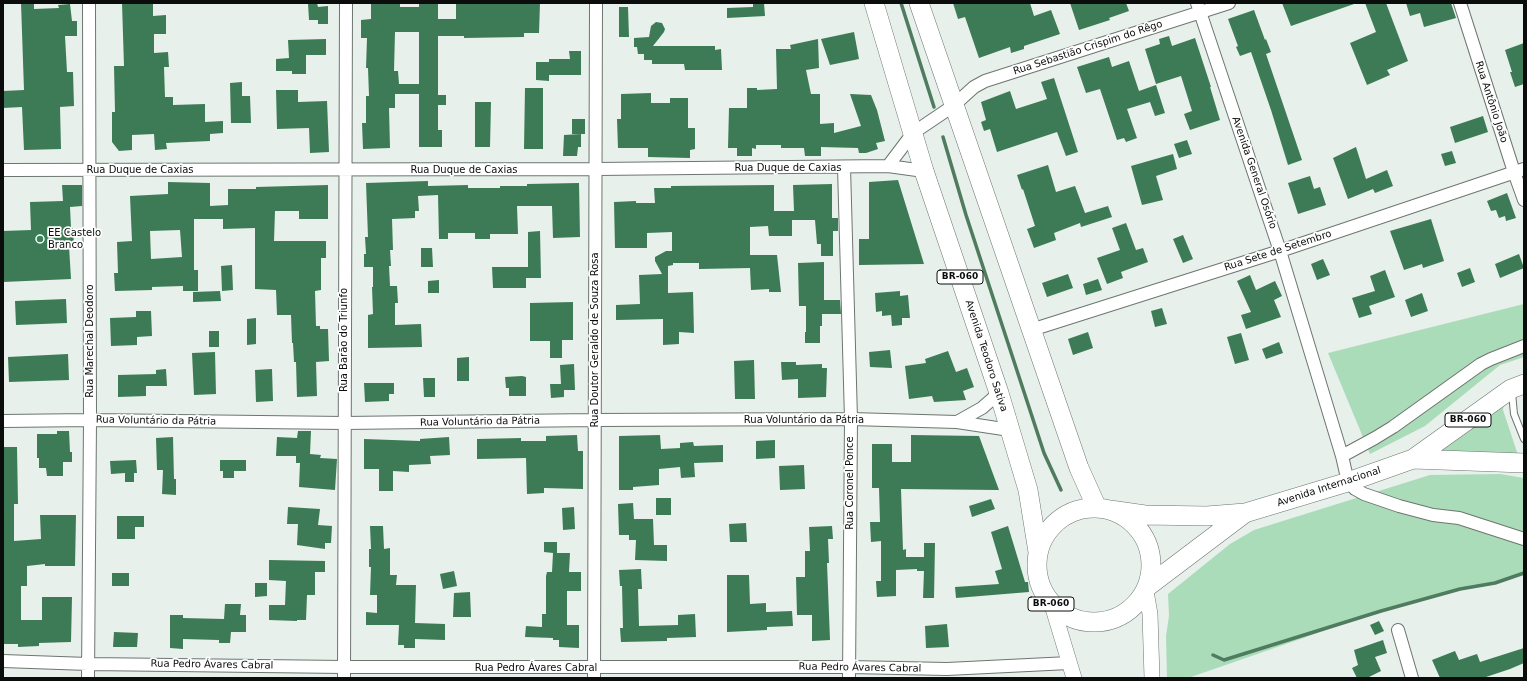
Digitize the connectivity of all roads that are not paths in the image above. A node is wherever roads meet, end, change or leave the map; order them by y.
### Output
1 (89, 3) edge
2 (346, 3) edge
3 (596, 3) edge
4 (874, 3) edge
5 (919, 3) edge
6 (1229, 3) edge
7 (1460, 3) edge
8 (1198, 8) edge
9 (953, 106) junction
10 (913, 133) junction
11 (888, 166) junction
12 (844, 167) junction
13 (596, 169) junction
14 (3, 170) edge
15 (89, 170) junction
16 (344, 170) junction
17 (1519, 170) edge
18 (924, 171) junction
19 (1524, 200) edge
20 (1280, 251) junction
21 (1031, 330) junction
22 (1524, 346) edge
23 (1518, 387) edge
24 (999, 393) junction
25 (850, 419) junction
26 (90, 420) junction
27 (594, 420) junction
28 (3, 421) edge
29 (957, 422) junction
30 (344, 423) junction
31 (1010, 430) junction
32 (1524, 439) edge
33 (1342, 456) junction
34 (1413, 459) junction
35 (1524, 463) edge
36 (1348, 482) junction
37 (1104, 509) junction
38 (1245, 513) junction
39 (1524, 539) edge
40 (1038, 552) junction
41 (1147, 589) junction
42 (1052, 605) junction
43 (1398, 630) dead end
44 (3, 661) edge
45 (1069, 663) junction
46 (88, 664) junction
47 (344, 672) edge
48 (594, 673) edge
49 (849, 673) edge
50 (1002, 673) edge
51 (947, 674) edge
52 (88, 678) edge
53 (1074, 678) edge
54 (1152, 678) edge
55 (1412, 678) edge

1 - 15 street, Rua Marechal Deodoro
2 - 16 street, Rua Barão do Triunfo
3 - 13 street, Rua Doutor Geraldo de Souza Rosa
4 - 10 main road, Avenida Teodoro Sativa / BR-060
5 - 9 main road
6 - 8 street, Rua Sebastião Crispim do Rêgo
7 - 17 street, Rua Antônio João
8 - 9 street, Rua Sebastião Crispim do Rêgo
8 - 20 street, Avenida General Osório
9 - 10 street, Rua Sebastião Crispim do Rêgo
9 - 21 main road
10 - 11 street, Rua Sebastião Crispim do Rêgo
10 - 18 main road, Avenida Teodoro Sativa / BR-060
11 - 12 street, Rua Duque de Caxias
11 - 18 street, Rua Duque de Caxias
12 - 13 street, Rua Duque de Caxias
12 - 25 street, Rua Coronel Ponce
13 - 16 street, Rua Duque de Caxias
13 - 27 street, Rua Doutor Geraldo de Souza Rosa
14 - 15 street, Rua Duque de Caxias
15 - 16 street, Rua Duque de Caxias
15 - 26 street, Rua Marechal Deodoro
16 - 30 street, Rua Barão do Triunfo
17 - 19 street, Rua Antônio João
17 - 20 street, Rua Sete de Setembro
18 - 24 main road, Avenida Teodoro Sativa / BR-060
20 - 21 street, Rua Sete de Setembro
20 - 33 street, Avenida General Osório
21 - 37 main road
22 - 33 street
23 - 32 lane
23 - 34 main road, Avenida Internacional / BR-060
24 - 29 street
24 - 31 main road, Avenida Teodoro Sativa / BR-060
25 - 27 street, Rua Voluntário da Pátria
25 - 29 street, Rua Voluntário da Pátria
25 - 49 street, Rua Coronel Ponce
26 - 28 street, Rua Voluntário da Pátria
26 - 30 street, Rua Voluntário da Pátria
26 - 46 street, Rua Marechal Deodoro
27 - 30 street, Rua Voluntário da Pátria
27 - 48 street, Rua Doutor Geraldo de Souza Rosa
29 - 31 street, Rua Voluntário da Pátria
30 - 47 street, Rua Barão do Triunfo
31 - 40 main road, Avenida Teodoro Sativa / BR-060
33 - 36 street, Avenida General Osório
34 - 35 main road, Avenida Internacional / BR-060
34 - 36 main road, Avenida Internacional / BR-060
36 - 38 main road, Avenida Internacional / BR-060
36 - 39 street
37 - 38 main road, Avenida Internacional / BR-060
37 - 40 main road, BR-060
37 - 41 main road, BR-060
38 - 41 main road, Avenida Internacional / BR-060
40 - 42 main road, BR-060
41 - 42 main road, BR-060
41 - 54 street
42 - 45 street
43 - 55 street
44 - 46 street, Rua Pedro Ávares Cabral
45 - 50 street, Rua Pedro Ávares Cabral
45 - 53 street
46 - 47 street, Rua Pedro Ávares Cabral
46 - 52 street, Rua Marechal Deodoro
47 - 48 street, Rua Pedro Ávares Cabral
48 - 49 street, Rua Pedro Ávares Cabral
49 - 51 street, Rua Pedro Ávares Cabral
50 - 51 street, Rua Pedro Ávares Cabral

